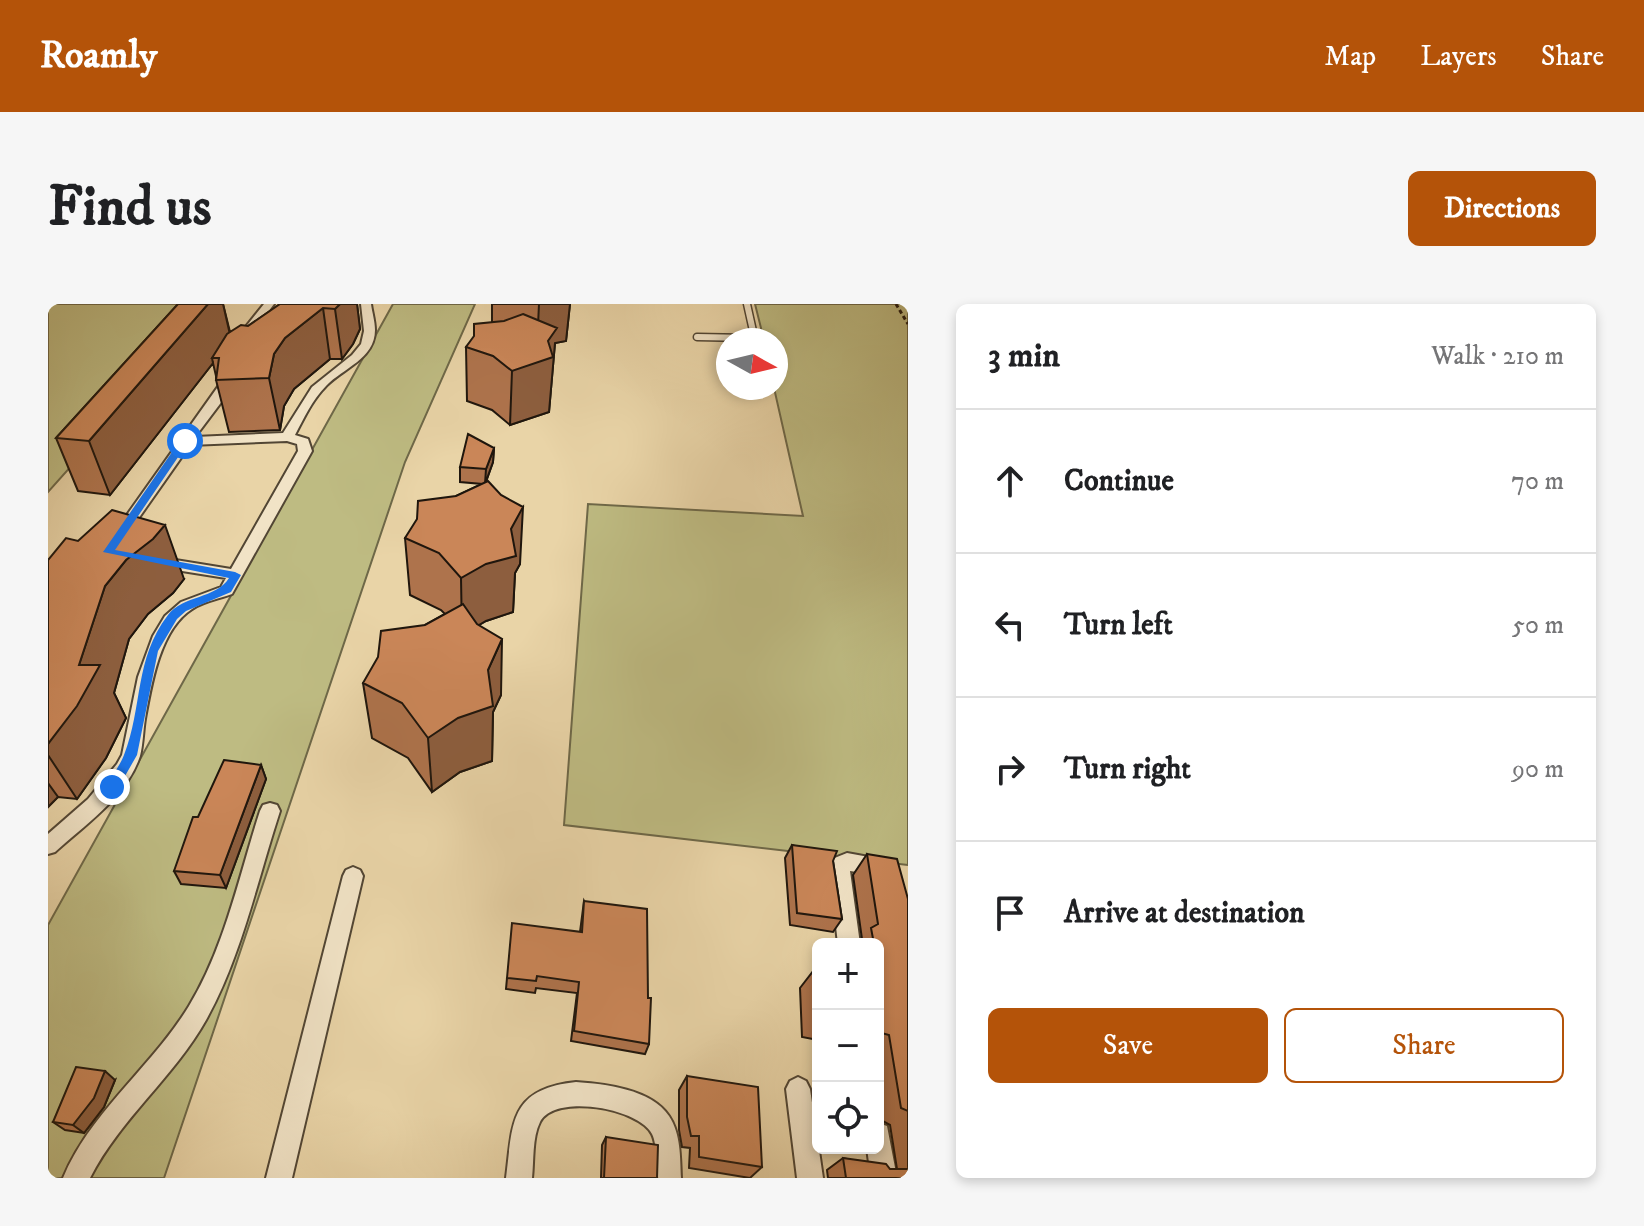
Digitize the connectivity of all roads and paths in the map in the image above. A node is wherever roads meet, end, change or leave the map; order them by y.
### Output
1 (269, 304) edge
2 (366, 304) edge
3 (747, 304) edge
4 (896, 304) edge
5 (908, 324) edge
6 (697, 337) dead end
7 (231, 354) edge
8 (251, 367) edge
9 (288, 437) junction
10 (185, 441) junction
11 (108, 552) edge
12 (142, 560) edge
13 (235, 575) junction
14 (270, 811) dead end
15 (48, 846) edge
16 (353, 876) dead end
17 (898, 881) edge
18 (848, 938) edge
19 (798, 1089) dead end
20 (881, 1154) edge
21 (76, 1178) edge
22 (279, 1178) edge
23 (519, 1178) edge
24 (668, 1178) edge
25 (810, 1178) edge
26 (884, 1178) edge

1 - 7 street
2 - 9 street
3 - 6 lane
4 - 5 path
8 - 10 street
9 - 10 street
9 - 13 street
10 - 11 street
12 - 13 street
13 - 15 street
14 - 21 street
16 - 22 street
17 - 18 street
19 - 25 street
20 - 26 street
23 - 24 street

